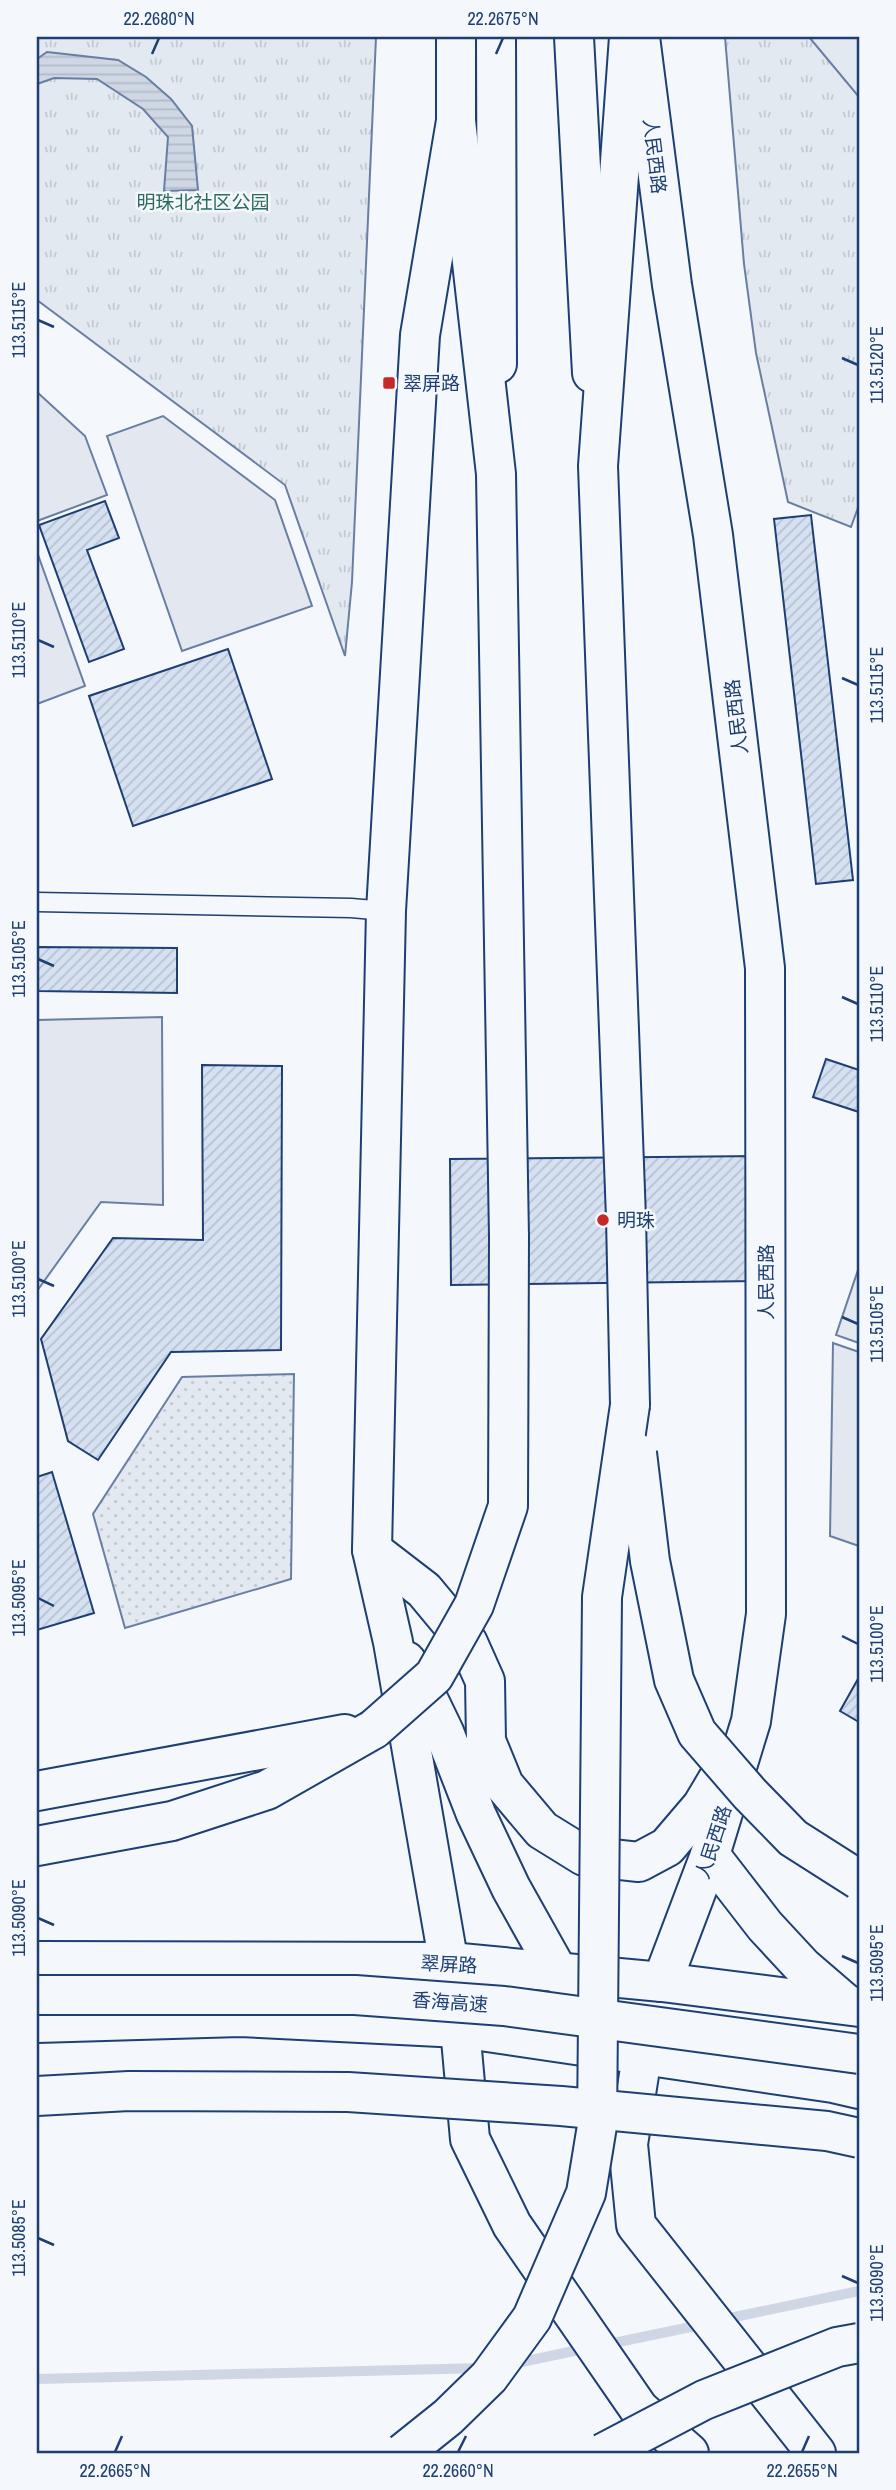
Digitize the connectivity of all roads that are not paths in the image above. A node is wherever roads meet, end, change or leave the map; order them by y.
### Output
1 (456, 37) edge
2 (496, 37) edge
3 (574, 37) edge
4 (629, 37) edge
5 (640, 37) edge
6 (456, 121) junction
7 (598, 466) junction
8 (496, 474) junction
9 (37, 902) edge
10 (386, 911) junction
11 (631, 1405) junction
12 (372, 1550) junction
13 (393, 1643) junction
14 (751, 1721) junction
15 (374, 1729) junction
16 (37, 1791) edge
17 (37, 1846) edge
18 (710, 1854) junction
19 (859, 1880) edge
20 (37, 1961) edge
21 (450, 1962) junction
22 (558, 1972) junction
23 (662, 1982) junction
24 (37, 1995) edge
25 (853, 2006) edge
26 (37, 2023) edge
27 (460, 2028) junction
28 (859, 2054) edge
29 (642, 2056) junction
30 (859, 2089) edge
31 (37, 2096) edge
32 (859, 2138) edge
33 (859, 2343) edge
34 (403, 2453) edge
35 (603, 2453) edge
36 (689, 2453) edge
37 (816, 2453) edge

1 - 6 main road
2 - 8 main road
3 - 7 main road
4 - 7 main road
5 - 14 main road, 人民西路
6 - 8 main road
6 - 10 main road
7 - 11 main road
8 - 15 main road, bridge
9 - 10 lane
10 - 12 main road
11 - 19 main road, bridge
11 - 34 main road, bridge
12 - 13 main road
12 - 14 main road
13 - 21 main road
13 - 22 main road
14 - 18 main road, 人民西路
15 - 16 main road
15 - 17 main road
18 - 23 main road, 人民西路
18 - 25 main road
20 - 21 main road, 翠屏路
21 - 22 main road, 翠屏路
21 - 27 main road
22 - 23 main road, 翠屏路
22 - 29 main road
23 - 25 main road, 翠屏路
23 - 29 main road, 人民西路
24 - 28 main road, 香海高速, bridge
26 - 27 main road
27 - 29 main road
27 - 36 main road
29 - 30 main road
29 - 37 main road, 人民西路
31 - 32 main road, bridge
33 - 35 main road, bridge

